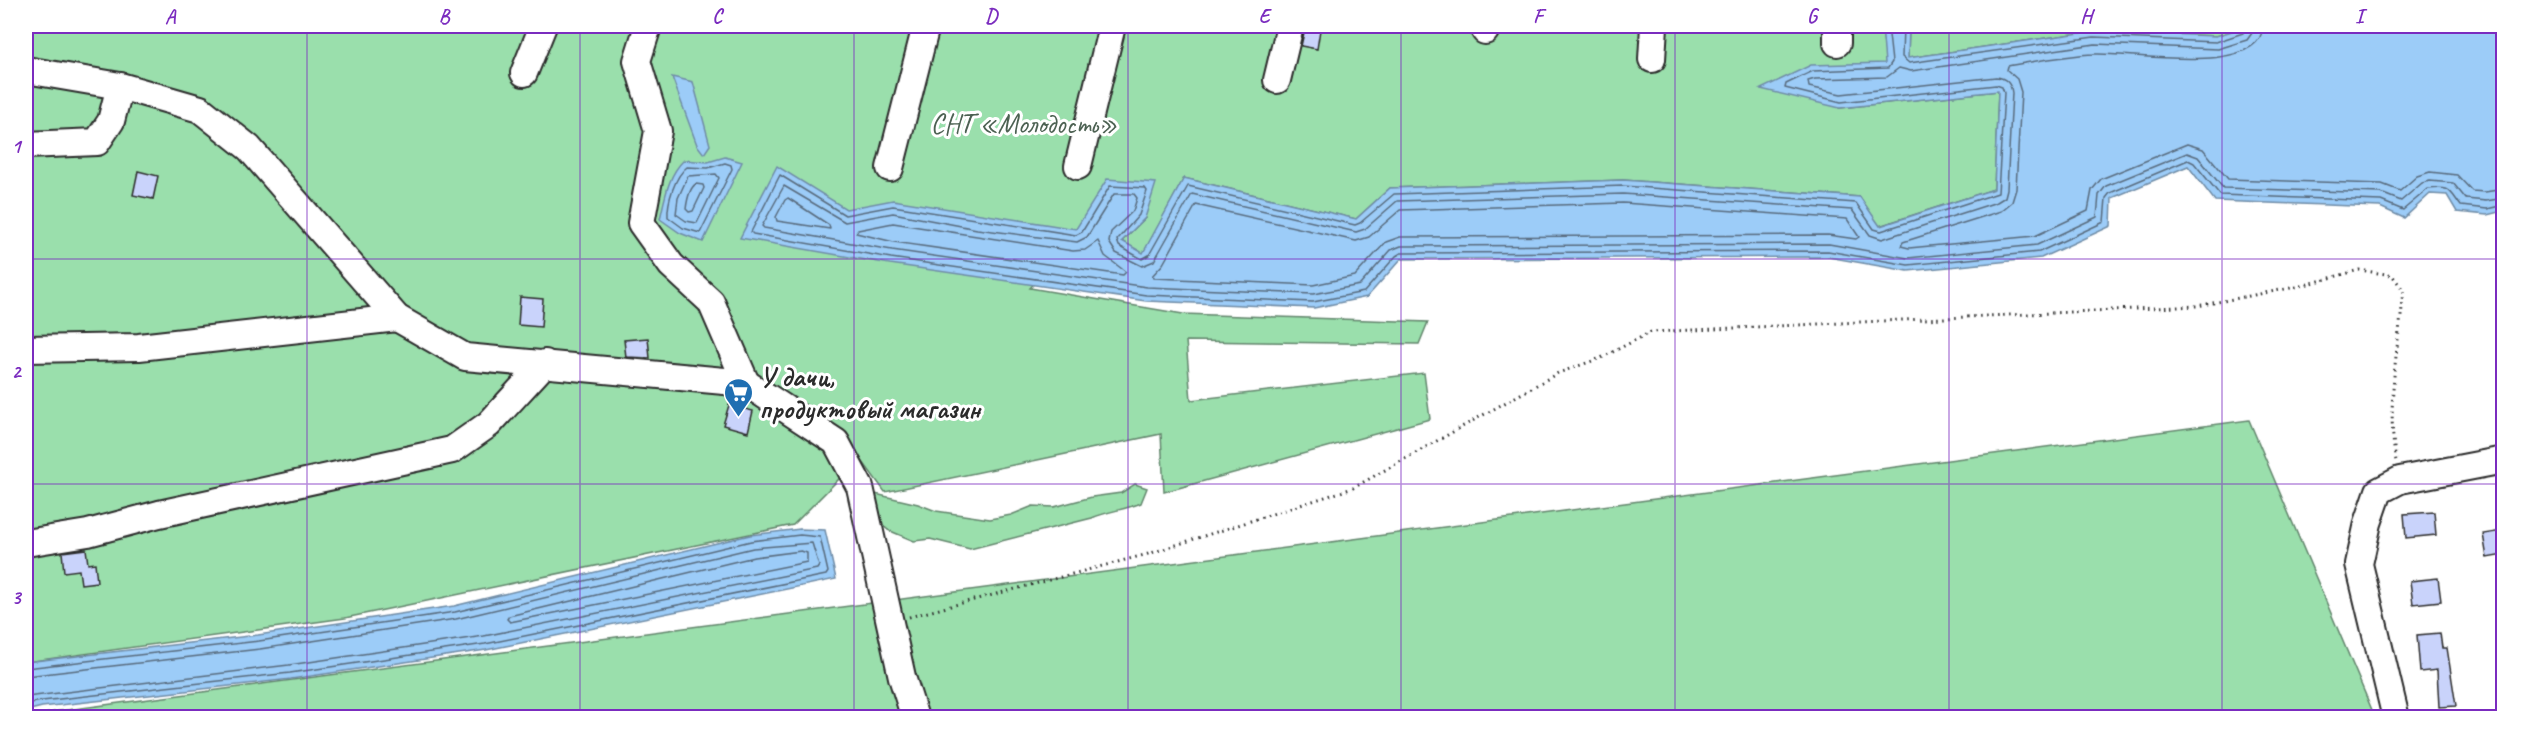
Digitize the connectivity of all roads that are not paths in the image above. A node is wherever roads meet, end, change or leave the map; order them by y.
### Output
1 (543, 26) edge
2 (648, 26) edge
3 (926, 26) edge
4 (1112, 26) edge
5 (1290, 26) edge
6 (1654, 26) edge
7 (1652, 59) dead end
8 (26, 70) edge
9 (524, 73) dead end
10 (1277, 80) dead end
11 (120, 86) junction
12 (26, 145) edge
13 (1078, 166) dead end
14 (890, 168) dead end
15 (398, 318) junction
16 (26, 349) edge
17 (545, 363) junction
18 (746, 383) junction
19 (2504, 460) edge
20 (26, 543) edge
21 (915, 717) edge
22 (2396, 717) edge

1 - 9 street
2 - 18 street
3 - 14 street
4 - 13 street
5 - 10 street
6 - 7 street
8 - 11 street
11 - 12 street
11 - 15 street
15 - 16 street
15 - 17 street
17 - 18 street
17 - 20 street
18 - 21 street
19 - 22 street

